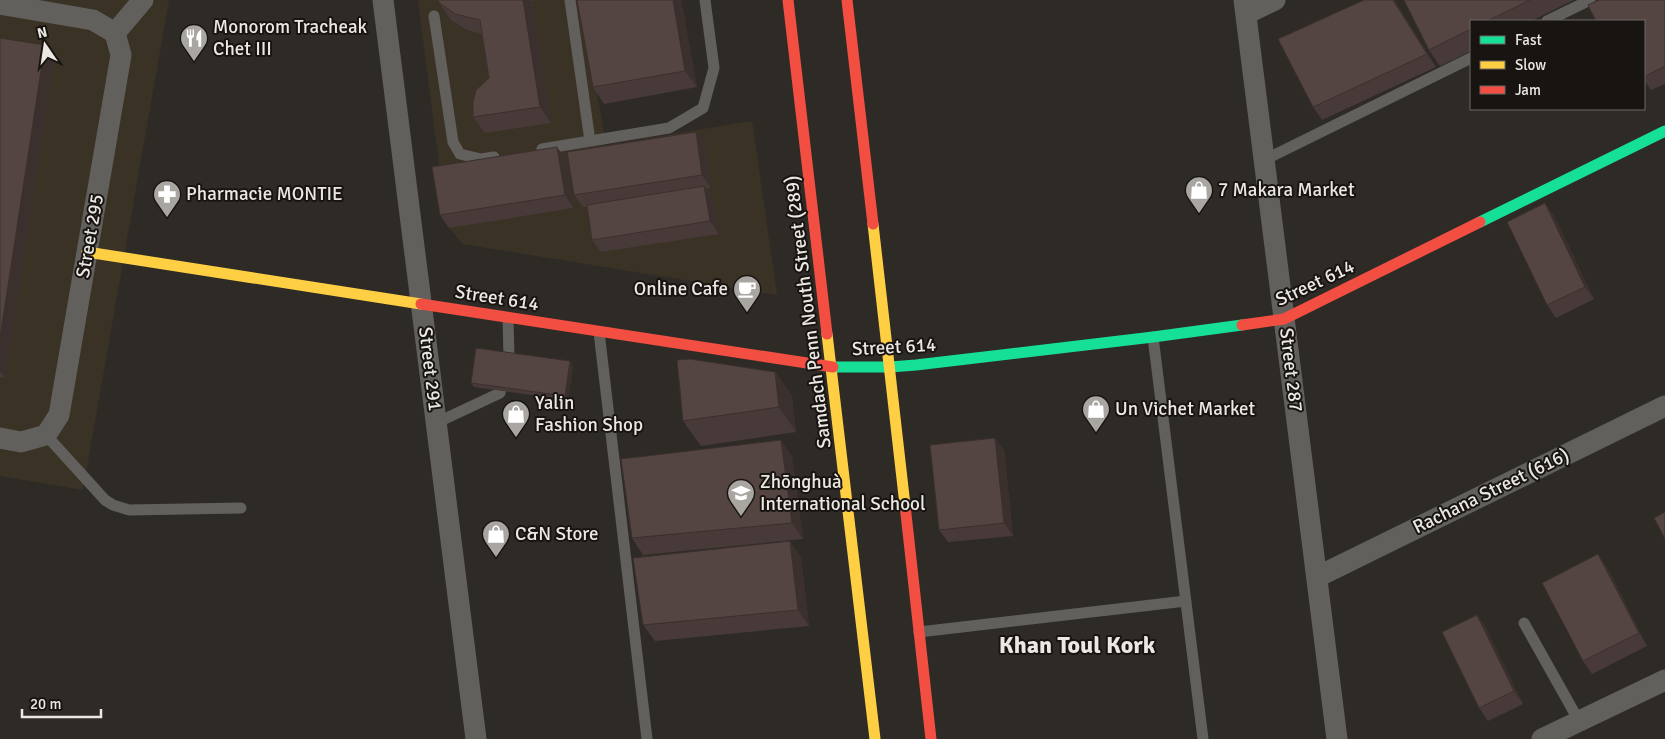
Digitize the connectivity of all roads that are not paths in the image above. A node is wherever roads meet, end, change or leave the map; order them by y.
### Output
1 (143, 0) edge
2 (383, 0) edge
3 (570, 0) edge
4 (705, 0) edge
5 (788, 0) edge
6 (847, 0) edge
7 (1275, 0) edge
8 (1590, 0) edge
9 (0, 4) edge
10 (1245, 7) edge
11 (434, 16) dead end
12 (1549, 20) edge
13 (115, 33) junction
14 (1470, 58) edge
15 (1665, 131) edge
16 (590, 141) junction
17 (527, 152) edge
18 (509, 155) edge
19 (1264, 160) junction
20 (87, 252) junction
21 (421, 305) junction
22 (508, 318) junction
23 (1284, 319) junction
24 (599, 332) junction
25 (1153, 337) junction
26 (832, 367) junction
27 (890, 367) junction
28 (1665, 406) edge
29 (436, 423) junction
30 (46, 435) junction
31 (0, 438) edge
32 (242, 508) dead end
33 (1317, 577) junction
34 (1186, 601) junction
35 (1524, 623) dead end
36 (919, 632) junction
37 (1665, 680) edge
38 (1579, 721) junction
39 (476, 739) edge
40 (647, 739) edge
41 (875, 739) edge
42 (931, 739) edge
43 (1203, 739) edge
44 (1338, 739) edge
45 (1542, 739) edge

1 - 13 street
2 - 21 street, Street 291
3 - 16 lane
4 - 16 lane
5 - 26 street, Samdach Penn Nouth Street (289)
6 - 27 street
7 - 10 street
8 - 12 lane
9 - 13 street
10 - 19 street, Street 287
11 - 18 lane
13 - 20 street, Street 295
14 - 19 lane
15 - 23 street, Street 614
16 - 17 lane
19 - 23 street, Street 287
20 - 21 street, Street 614
20 - 30 street, Street 295
21 - 22 street, Street 614
21 - 29 street, Street 291
22 - 24 street, Street 614
22 - 29 lane
23 - 25 street, Street 614
23 - 33 street, Street 287
24 - 26 street, Street 614
24 - 40 lane
25 - 27 street, Street 614
25 - 34 lane
26 - 27 street, Street 614
26 - 41 street, Samdach Penn Nouth Street (289)
27 - 36 street
28 - 33 street, Rachana Street (616)
29 - 39 street, Street 291
30 - 31 street
30 - 32 lane
33 - 44 street, Street 287
34 - 36 lane
34 - 43 lane
35 - 38 lane
36 - 42 street
37 - 38 street
38 - 45 street

